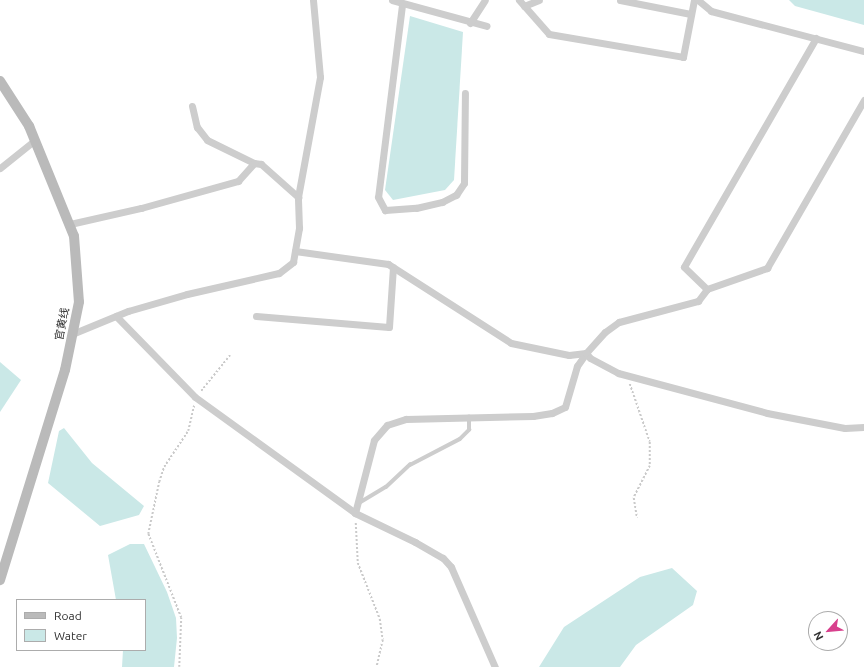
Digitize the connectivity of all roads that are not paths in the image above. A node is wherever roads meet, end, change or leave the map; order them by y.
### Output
1 (313, 0) edge
2 (392, 0) edge
3 (485, 0) edge
4 (539, 0) edge
5 (620, 0) edge
6 (694, 0) edge
7 (698, 0) edge
8 (522, 3) edge
9 (402, 5) junction
10 (691, 14) junction
11 (470, 23) junction
12 (486, 26) dead end
13 (816, 38) dead end
14 (864, 51) edge
15 (0, 81) edge
16 (465, 93) dead end
17 (864, 100) edge
18 (192, 106) dead end
19 (35, 140) junction
20 (254, 163) junction
21 (0, 168) edge
22 (298, 197) junction
23 (70, 224) junction
24 (295, 251) junction
25 (393, 267) junction
26 (707, 289) junction
27 (116, 316) junction
28 (256, 316) dead end
29 (72, 334) junction
30 (586, 353) junction
31 (469, 417) junction
32 (864, 427) edge
33 (356, 505) junction
34 (356, 514) junction
35 (0, 580) edge
36 (495, 667) edge

1 - 22 street
2 - 9 street
3 - 11 street
4 - 8 street
5 - 10 street
6 - 10 street
7 - 14 street
8 - 10 street
9 - 11 street
9 - 16 street
11 - 12 street
13 - 26 street
15 - 19 street, 官黄线
17 - 26 street
18 - 20 street
19 - 21 street
19 - 23 street, 官黄线
20 - 22 street
20 - 23 street
22 - 24 street
23 - 29 street, 官黄线
24 - 25 street
24 - 27 street
25 - 28 street
25 - 30 street
26 - 30 street
27 - 29 street
27 - 34 street
29 - 35 street, 官黄线
30 - 31 street
30 - 32 street
31 - 33 lane
31 - 33 street
33 - 34 street
34 - 36 street

